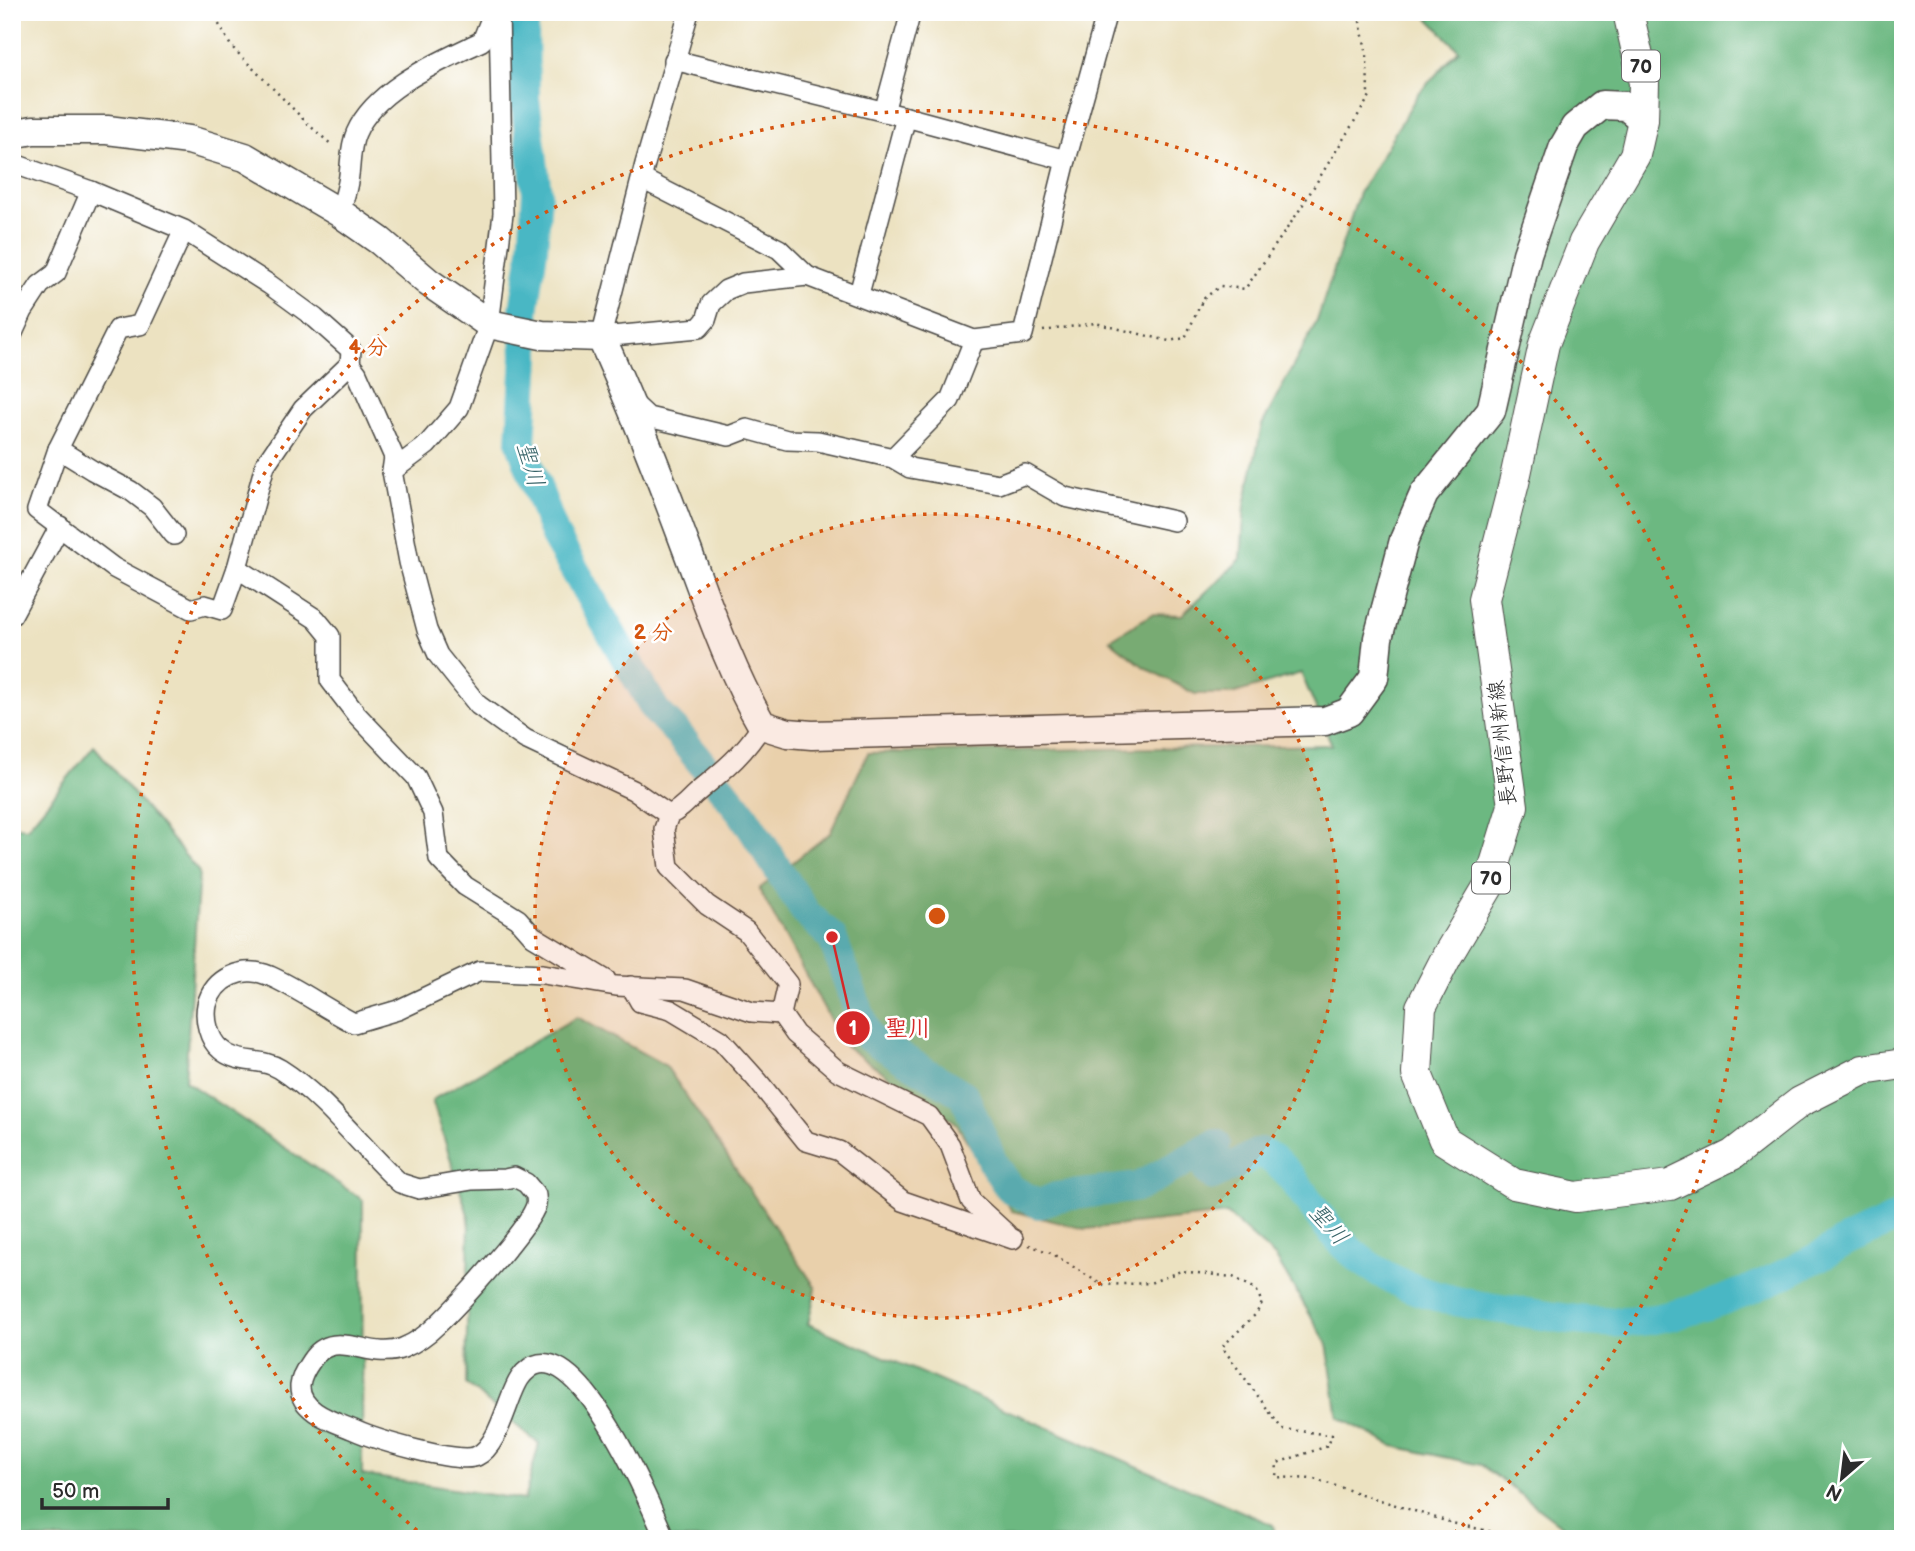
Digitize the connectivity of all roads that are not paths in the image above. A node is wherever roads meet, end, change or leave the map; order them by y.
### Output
1 (489, 12) edge
2 (499, 12) edge
3 (689, 12) edge
4 (911, 12) edge
5 (1107, 12) edge
6 (1628, 12) edge
7 (674, 60) junction
8 (884, 112) junction
9 (906, 117) junction
10 (1643, 120) junction
11 (12, 135) edge
12 (1066, 160) junction
13 (12, 163) edge
14 (642, 179) junction
15 (91, 191) junction
16 (340, 212) junction
17 (184, 230) junction
18 (807, 276) junction
19 (859, 294) junction
20 (497, 327) junction
21 (12, 335) edge
22 (601, 337) junction
23 (974, 340) junction
24 (350, 364) junction
25 (631, 402) junction
26 (58, 449) junction
27 (892, 458) junction
28 (392, 471) junction
29 (1174, 521) dead end
30 (60, 526) junction
31 (174, 535) dead end
32 (237, 568) junction
33 (12, 615) edge
34 (762, 725) junction
35 (669, 815) junction
36 (623, 986) junction
37 (781, 1014) junction
38 (1903, 1064) edge
39 (665, 1539) edge

1 - 16 street
2 - 20 street
3 - 7 street
4 - 8 street
5 - 12 street
6 - 10 main road, 長野信州新線 / 70
7 - 8 street
7 - 14 street
8 - 9 street
9 - 12 street
9 - 19 street
10 - 34 street
10 - 38 main road, 長野信州新線 / 70
11 - 16 street
12 - 23 street
13 - 15 street
14 - 18 street
14 - 22 street
15 - 17 street
15 - 21 street
16 - 20 street
17 - 24 street
17 - 26 street
18 - 19 street
18 - 22 street
19 - 23 street
20 - 22 street
20 - 28 street
22 - 25 street
23 - 27 street
24 - 28 street
24 - 32 street
25 - 27 street
25 - 34 street
26 - 30 street
26 - 31 street
27 - 29 street
28 - 35 street
30 - 32 street
30 - 33 street
32 - 36 street
34 - 35 street
35 - 37 street
36 - 37 street
36 - 37 street
36 - 39 street

